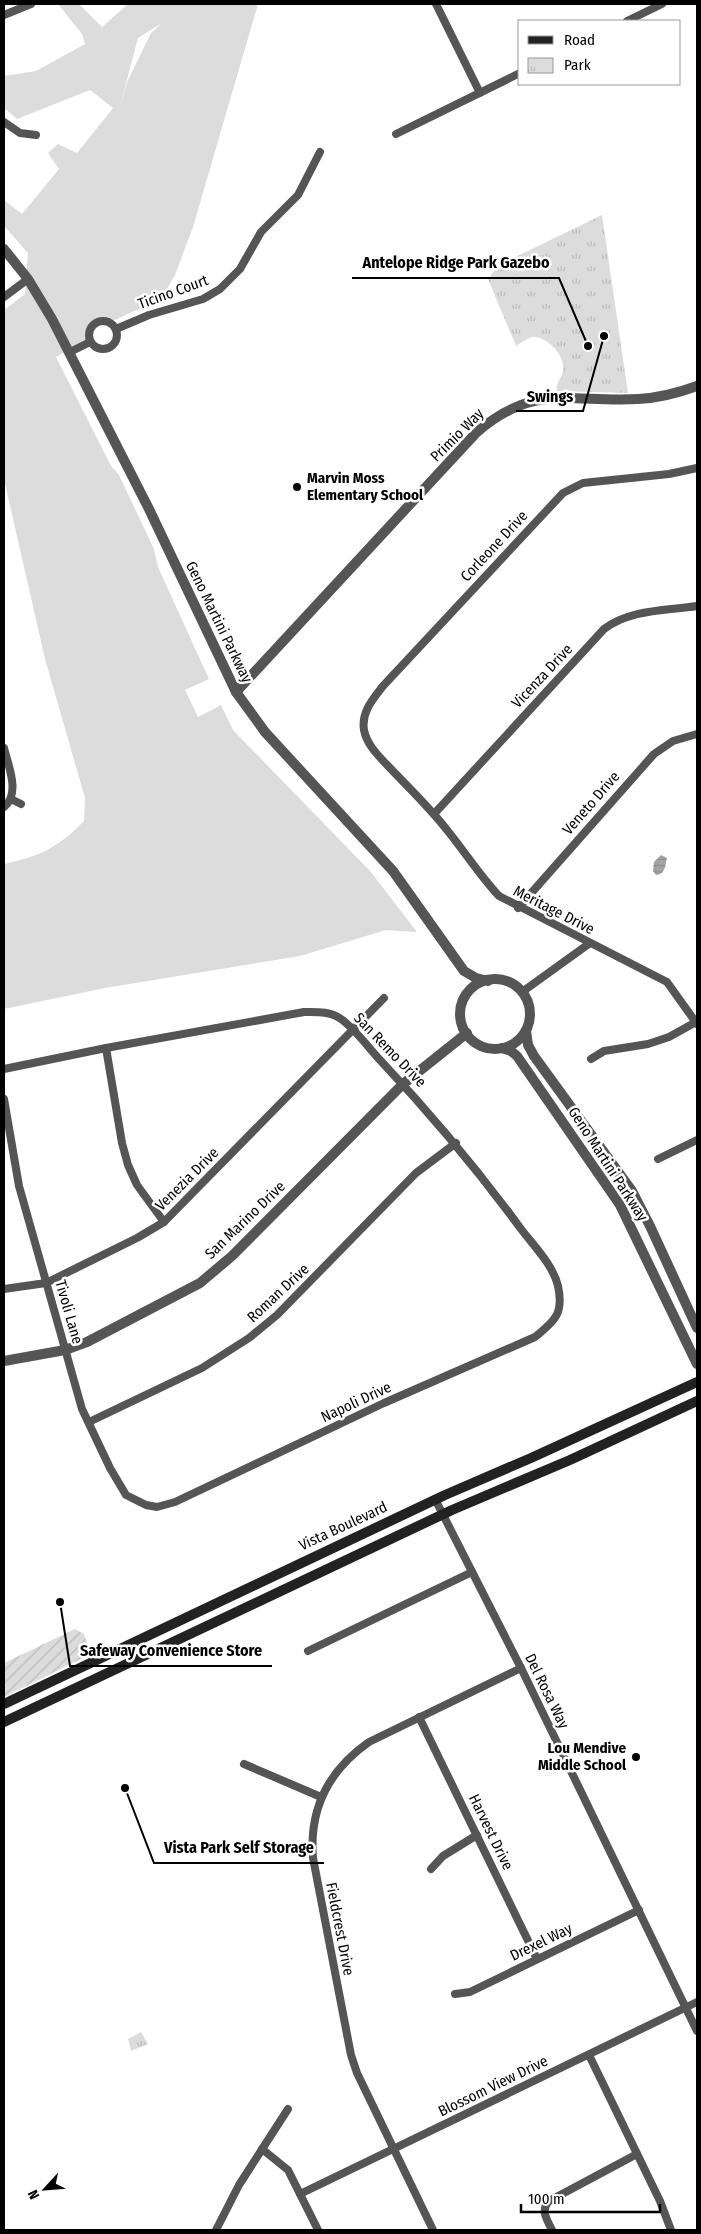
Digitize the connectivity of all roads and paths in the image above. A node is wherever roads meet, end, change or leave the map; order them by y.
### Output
1 (31, 4) edge
2 (436, 4) edge
3 (662, 4) edge
4 (4, 15) edge
5 (628, 20) edge
6 (518, 74) edge
7 (480, 93) junction
8 (4, 122) edge
9 (396, 134) dead end
10 (36, 136) dead end
11 (320, 152) dead end
12 (4, 249) edge
13 (28, 279) junction
14 (4, 297) edge
15 (116, 330) junction
16 (90, 342) junction
17 (70, 352) junction
18 (697, 386) edge
19 (697, 468) edge
20 (697, 606) edge
21 (236, 692) junction
22 (364, 726) joint
23 (697, 734) edge
24 (4, 748) edge
25 (11, 799) junction
26 (20, 804) dead end
27 (4, 807) edge
28 (434, 814) junction
29 (518, 908) junction
30 (590, 943) junction
31 (464, 971) junction
32 (488, 980) junction
33 (522, 992) junction
34 (466, 994) junction
35 (384, 998) dead end
36 (697, 1023) edge
37 (352, 1031) junction
38 (526, 1031) junction
39 (467, 1033) junction
40 (106, 1048) junction
41 (502, 1048) junction
42 (591, 1059) dead end
43 (4, 1069) edge
44 (403, 1084) junction
45 (4, 1099) edge
46 (697, 1140) edge
47 (456, 1143) junction
48 (658, 1159) dead end
49 (164, 1222) junction
50 (46, 1283) junction
51 (4, 1290) edge
52 (559, 1308) joint
53 (697, 1328) edge
54 (66, 1350) junction
55 (4, 1361) edge
56 (697, 1364) edge
57 (697, 1382) edge
58 (697, 1401) edge
59 (89, 1422) junction
60 (435, 1499) junction
61 (153, 1506) joint
62 (443, 1514) junction
63 (472, 1572) junction
64 (308, 1651) dead end
65 (521, 1668) junction
66 (4, 1704) edge
67 (419, 1717) junction
68 (4, 1722) edge
69 (244, 1764) dead end
70 (321, 1797) junction
71 (477, 1835) junction
72 (431, 1869) dead end
73 (638, 1910) junction
74 (537, 1959) junction
75 (455, 1994) dead end
76 (697, 2002) edge
77 (686, 2007) junction
78 (697, 2031) edge
79 (588, 2054) junction
80 (288, 2109) dead end
81 (262, 2149) junction
82 (394, 2149) junction
83 (637, 2154) junction
84 (300, 2194) junction
85 (216, 2230) edge
86 (318, 2230) edge
87 (433, 2230) edge
88 (552, 2230) edge
89 (671, 2230) edge

1 - 4 street
2 - 7 street
3 - 5 street
6 - 7 street
7 - 9 street
8 - 10 street
11 - 15 street, Ticino Court
12 - 13 street, Geno Martini Parkway
13 - 14 street
13 - 17 street, Geno Martini Parkway
15 - 16 street
15 - 16 street
16 - 17 street
17 - 21 street, Geno Martini Parkway
18 - 21 street, Primio Way
19 - 22 street, Corleone Drive
20 - 28 street, Vicenza Drive
21 - 31 street, Geno Martini Parkway
22 - 28 street, Meritage Drive
23 - 29 street, Veneto Drive
24 - 25 street
25 - 26 street
25 - 27 street
28 - 29 street, Meritage Drive
29 - 30 street, Meritage Drive
30 - 33 street
30 - 36 street, Meritage Drive
31 - 32 street
31 - 34 street
32 - 33 street
32 - 34 street
33 - 38 street
34 - 39 street
35 - 37 street, Venezia Drive
36 - 42 street
37 - 40 street, San Remo Drive
37 - 44 street, San Remo Drive
37 - 49 street, Venezia Drive
38 - 41 street
38 - 53 street, Geno Martini Parkway
39 - 41 street
39 - 44 street, San Marino Drive
40 - 43 street, San Remo Drive
40 - 49 street
41 - 56 street, Geno Martini Parkway
44 - 47 street, San Remo Drive
44 - 54 street, San Marino Drive
45 - 50 street, Tivoli Lane
46 - 48 street
47 - 52 street, San Remo Drive
47 - 59 street, Roman Drive
49 - 50 street, Venezia Drive
50 - 51 street, Venezia Drive
50 - 54 street, Tivoli Lane
52 - 61 street, Napoli Drive
54 - 55 street, San Marino Drive
54 - 59 street, Tivoli Lane
57 - 60 main road, Vista Boulevard
58 - 62 main road
59 - 61 street, Tivoli Lane
60 - 62 street, Del Rosa Way
60 - 66 main road, Vista Boulevard
62 - 63 street, Del Rosa Way
62 - 68 main road
63 - 64 street
63 - 65 street, Del Rosa Way
65 - 67 street, Fieldcrest Drive
65 - 73 street, Del Rosa Way
67 - 70 street, Fieldcrest Drive
67 - 71 street, Harvest Drive
69 - 70 street
70 - 82 street, Fieldcrest Drive
71 - 72 street
71 - 74 street, Harvest Drive
73 - 74 street, Drexel Way
73 - 77 street, Del Rosa Way
74 - 75 street, Drexel Way
76 - 77 street, Blossom View Drive
77 - 78 street, Del Rosa Way
77 - 79 street, Blossom View Drive
79 - 82 street, Blossom View Drive
79 - 83 street
80 - 81 street
81 - 84 street
81 - 85 street
82 - 84 street, Blossom View Drive
82 - 87 street, Fieldcrest Drive
83 - 88 street
83 - 89 street
84 - 86 street

